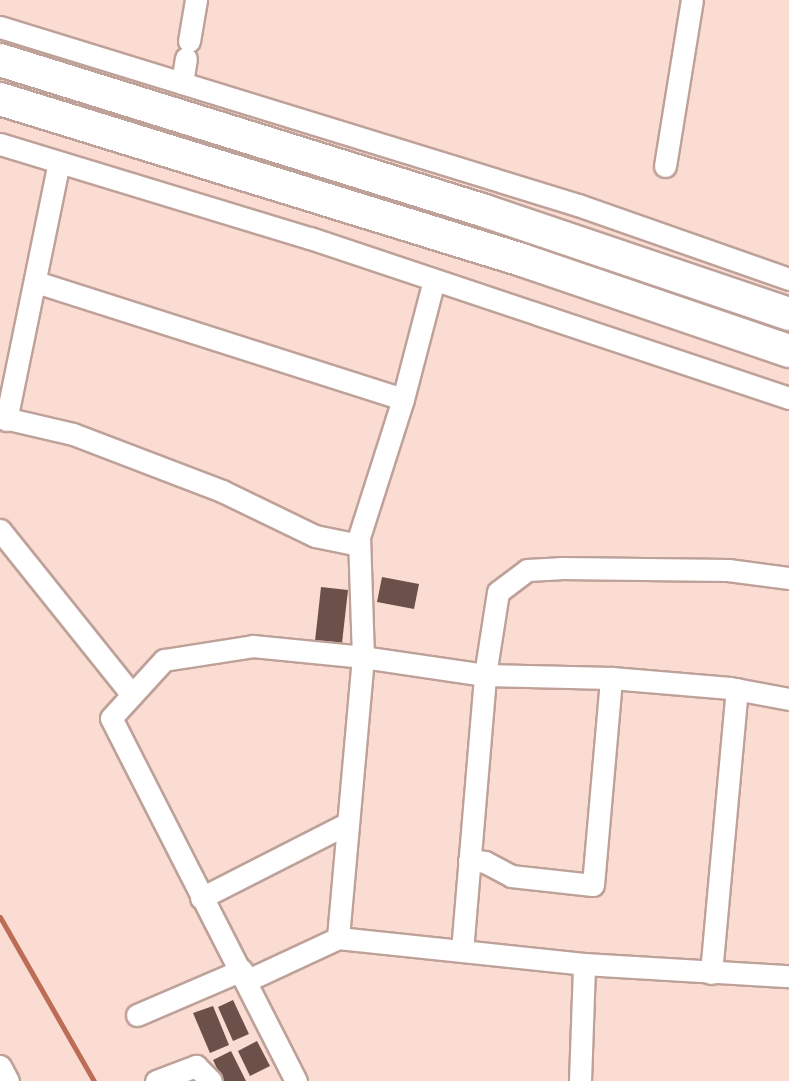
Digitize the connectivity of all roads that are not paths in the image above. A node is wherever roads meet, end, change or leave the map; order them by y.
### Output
1 (196, 0) edge
2 (692, 0) edge
3 (0, 27) edge
4 (0, 60) edge
5 (182, 83) junction
6 (0, 99) edge
7 (0, 144) edge
8 (59, 162) junction
9 (665, 166) dead end
10 (789, 279) edge
11 (434, 280) junction
12 (36, 282) junction
13 (789, 314) edge
14 (789, 351) edge
15 (789, 398) edge
16 (403, 399) junction
17 (3, 418) edge
18 (0, 530) edge
19 (359, 545) junction
20 (789, 578) edge
21 (363, 657) junction
22 (485, 675) junction
23 (611, 678) junction
24 (737, 689) junction
25 (132, 695) junction
26 (789, 699) edge
27 (348, 823) junction
28 (470, 860) junction
29 (201, 898) junction
30 (338, 938) junction
31 (462, 951) junction
32 (584, 964) junction
33 (711, 973) junction
34 (245, 975) junction
35 (789, 976) edge
36 (137, 1015) dead end
37 (0, 1066) edge
38 (290, 1079) edge
39 (8, 1081) edge
40 (156, 1081) edge
41 (211, 1081) edge
42 (580, 1081) edge

1 - 5 street
2 - 9 street
3 - 5 street
4 - 13 highway
5 - 10 street
6 - 14 highway
7 - 8 street
8 - 11 street
8 - 12 street
11 - 15 street
11 - 16 street
12 - 16 street
12 - 17 street
16 - 19 street
17 - 19 street
18 - 25 street
19 - 21 street
20 - 22 street
21 - 22 street
21 - 25 street
21 - 27 street
22 - 23 street
22 - 28 street
23 - 24 street
23 - 28 street
24 - 26 street
24 - 33 street
25 - 29 street
27 - 29 street
27 - 30 street
28 - 31 street
29 - 34 street
30 - 31 street
30 - 34 street
31 - 32 street
32 - 33 street
32 - 42 street
33 - 35 street
34 - 36 street
34 - 38 street
37 - 39 street
40 - 41 street

